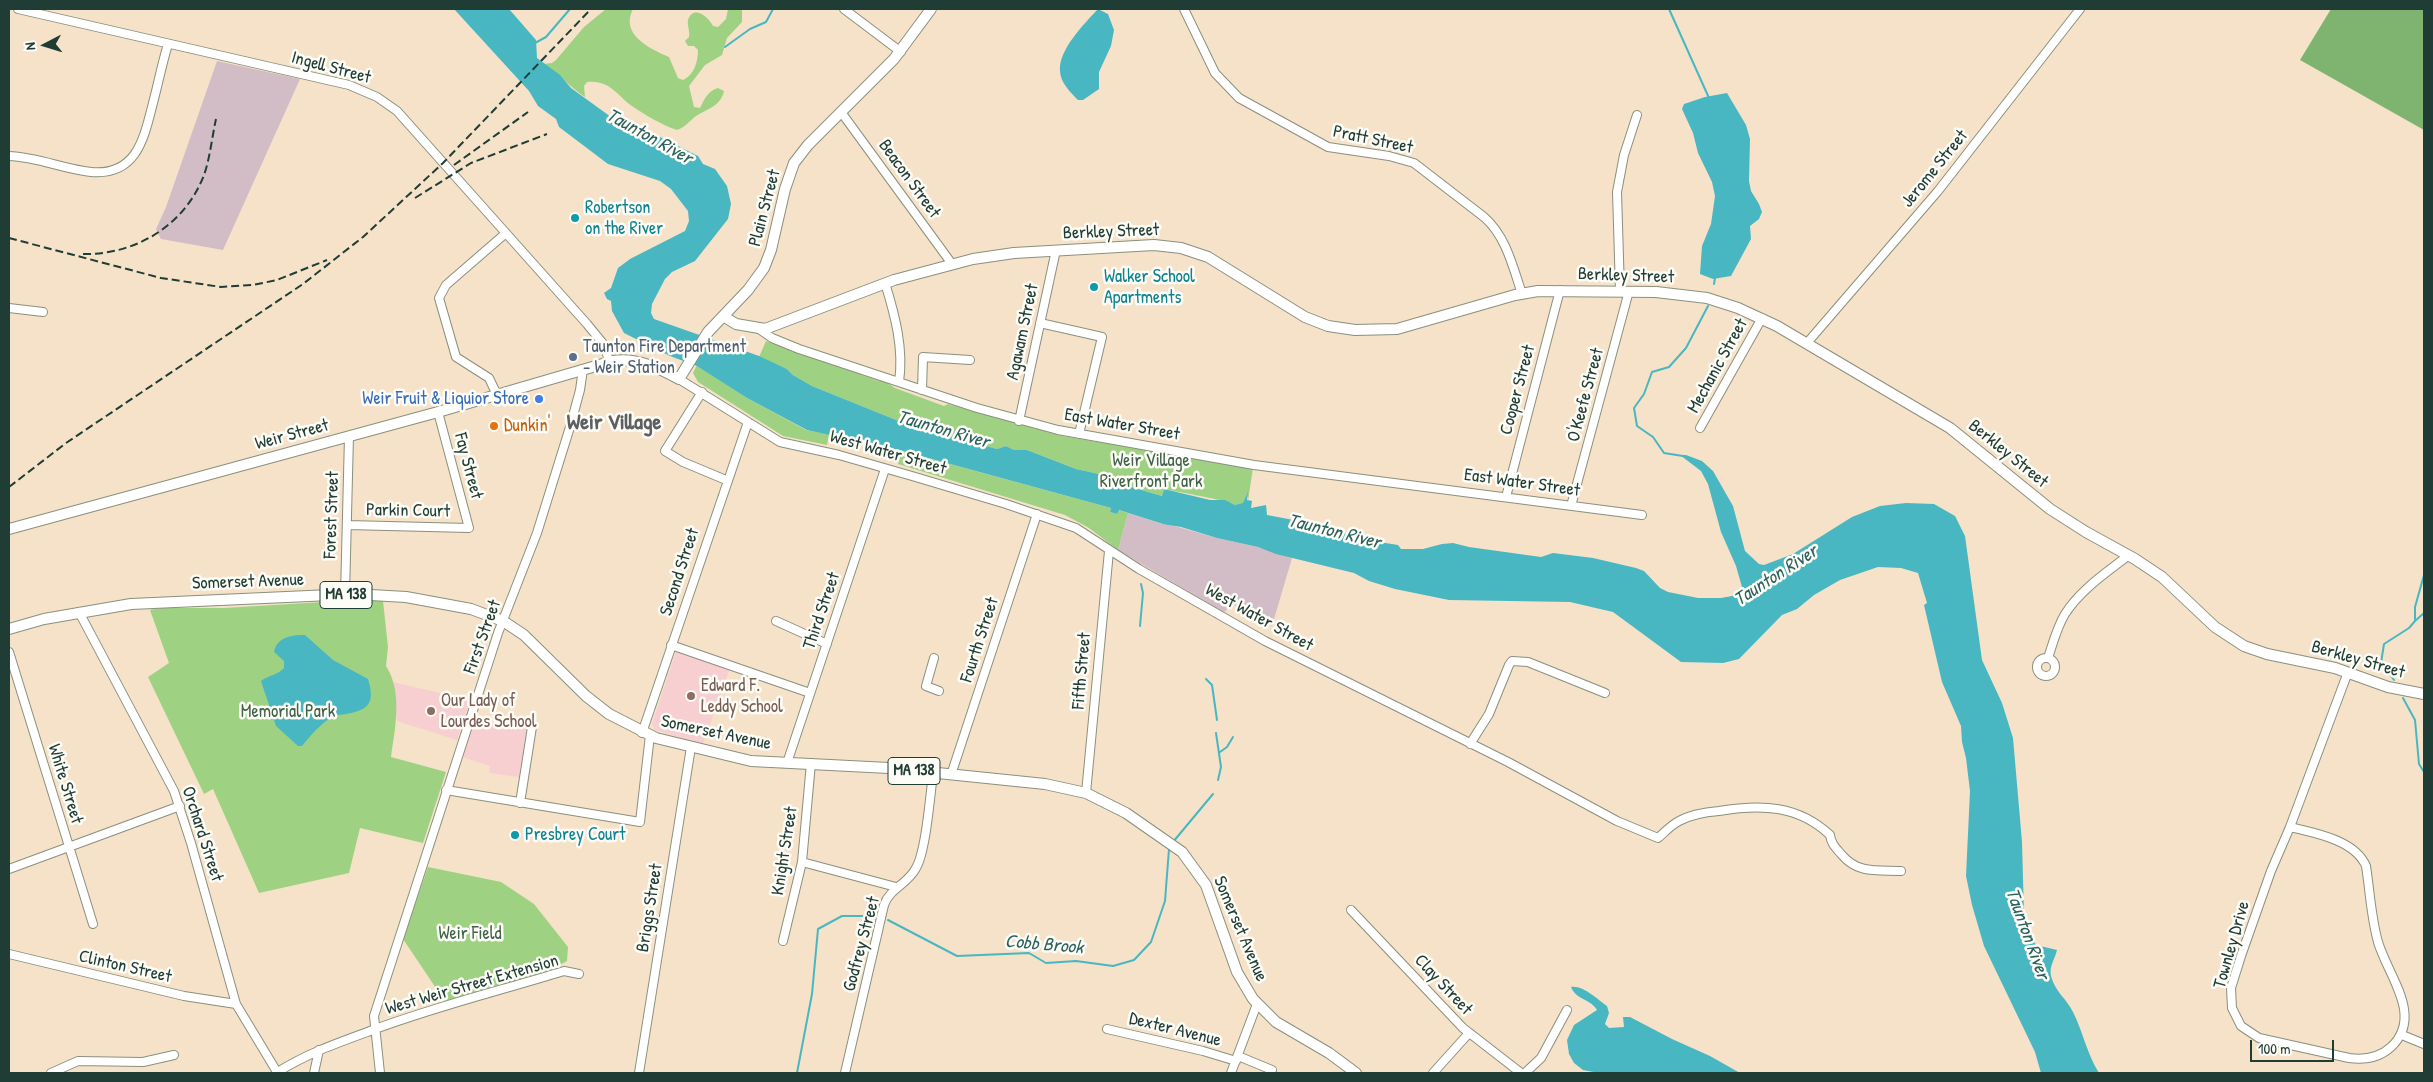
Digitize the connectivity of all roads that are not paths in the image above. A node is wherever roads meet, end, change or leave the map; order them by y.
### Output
1 (18, 9) edge
2 (844, 9) edge
3 (931, 9) edge
4 (1184, 9) edge
5 (2080, 9) edge
6 (168, 44) junction
7 (901, 52) junction
8 (841, 112) junction
9 (1637, 115) dead end
10 (9, 156) edge
11 (506, 233) junction
12 (1056, 250) junction
13 (952, 264) junction
14 (885, 283) junction
15 (1560, 290) junction
16 (1624, 291) junction
17 (1522, 294) junction
18 (9, 308) edge
19 (43, 312) dead end
20 (726, 314) junction
21 (1762, 318) junction
22 (1040, 323) junction
23 (755, 328) junction
24 (1807, 343) junction
25 (970, 360) dead end
26 (609, 362) junction
27 (583, 369) junction
28 (679, 378) junction
29 (899, 382) junction
30 (922, 390) junction
31 (702, 392) junction
32 (496, 395) junction
33 (438, 412) junction
34 (1019, 421) junction
35 (748, 422) junction
36 (1700, 428) dead end
37 (1079, 434) junction
38 (349, 436) junction
39 (885, 469) junction
40 (726, 480) junction
41 (1506, 497) junction
42 (1571, 506) junction
43 (1037, 514) junction
44 (1642, 516) dead end
45 (347, 525) junction
46 (470, 528) joint
47 (9, 529) edge
48 (1109, 551) junction
49 (2128, 555) junction
50 (345, 595) junction
51 (79, 612) junction
52 (504, 621) junction
53 (776, 621) dead end
54 (9, 629) edge
55 (827, 644) junction
56 (671, 645) junction
57 (9, 652) edge
58 (934, 658) dead end
59 (2048, 658) dead end
60 (2348, 672) junction
61 (939, 691) dead end
62 (810, 693) junction
63 (1605, 693) dead end
64 (2424, 694) edge
65 (532, 727) dead end
66 (646, 734) junction
67 (1470, 744) junction
68 (691, 746) junction
69 (787, 763) junction
70 (811, 763) junction
71 (933, 774) junction
72 (951, 775) junction
73 (446, 790) junction
74 (1086, 793) junction
75 (520, 803) junction
76 (180, 806) junction
77 (2290, 827) junction
78 (69, 847) junction
79 (802, 862) junction
80 (9, 869) edge
81 (1901, 872) dead end
82 (896, 887) junction
83 (1351, 910) dead end
84 (93, 924) dead end
85 (783, 941) dead end
86 (9, 954) edge
87 (580, 974) dead end
88 (236, 1004) junction
89 (1257, 1004) junction
90 (1567, 1010) dead end
91 (374, 1029) junction
92 (1107, 1029) dead end
93 (1469, 1033) junction
94 (2402, 1035) junction
95 (2424, 1044) edge
96 (319, 1050) junction
97 (174, 1055) dead end
98 (1237, 1058) junction
99 (1272, 1070) dead end
100 (51, 1073) edge
101 (277, 1073) edge
102 (314, 1073) edge
103 (380, 1073) edge
104 (639, 1073) edge
105 (845, 1073) edge
106 (1232, 1073) edge
107 (1356, 1073) edge
108 (1433, 1073) edge
109 (1521, 1073) edge
110 (1525, 1073) edge

1 - 6 street, Ingell Street
2 - 7 street
3 - 7 main road, Plain Street
4 - 17 street, Pratt Street
5 - 24 street, Jerome Street
6 - 10 street
6 - 11 street, Ingell Street
7 - 8 main road, Plain Street
8 - 13 street, Beacon Street
8 - 20 main road, Plain Street
9 - 16 street, O'Keefe Street
11 - 26 street, Ingell Street
11 - 32 street
12 - 13 main road, Berkley Street
12 - 17 main road, Berkley Street
12 - 22 street, Agawam Street
13 - 14 main road, Berkley Street
14 - 23 main road, Berkley Street
14 - 29 street
15 - 16 main road, Berkley Street
15 - 17 main road, Berkley Street
15 - 41 street, Cooper Street
16 - 21 main road, Berkley Street
16 - 42 street, O'Keefe Street
18 - 19 street
20 - 23 main road, East Water Street
20 - 28 main road, Plain Street
21 - 24 main road, Berkley Street
21 - 36 street, Mechanic Street
22 - 34 street, Agawam Street
22 - 37 street
23 - 29 street, East Water Street
24 - 49 main road, Berkley Street
25 - 30 street
26 - 27 main road, West Water Street
26 - 28 main road, West Water Street
27 - 32 main road, Weir Street
27 - 52 street, First Street
28 - 31 street, West Water Street
29 - 30 street, East Water Street
30 - 34 street, East Water Street
31 - 35 street, West Water Street
31 - 40 street
32 - 33 main road, Weir Street
33 - 38 main road, Weir Street
33 - 46 street, Fay Street
34 - 37 street, East Water Street
35 - 39 street, West Water Street
35 - 40 street, Second Street
37 - 41 street, East Water Street
38 - 45 street, Forest Street
38 - 47 main road, Weir Street
39 - 43 street, West Water Street
39 - 55 street, Third Street
40 - 56 street, Second Street
41 - 42 street, East Water Street
42 - 44 street, East Water Street
43 - 48 street, West Water Street
43 - 72 street, Fourth Street
45 - 46 street, Parkin Court
45 - 50 street, Forest Street
48 - 67 street, West Water Street
48 - 74 street, Fifth Street
49 - 59 street
49 - 60 main road, Berkley Street
50 - 51 main road, Somerset Avenue / MA 138
50 - 52 main road, Somerset Avenue / MA 138
51 - 54 main road, Somerset Avenue / MA 138
51 - 76 street, Orchard Street
52 - 66 main road, Somerset Avenue / MA 138
52 - 73 street, First Street
53 - 55 street
55 - 62 street, Third Street
56 - 62 street
56 - 66 street, Second Street
57 - 78 street, White Street
58 - 61 street
60 - 64 main road, Berkley Street
60 - 77 street, Townley Drive
62 - 69 street, Third Street
63 - 67 street
65 - 75 street
66 - 68 main road, Somerset Avenue / MA 138
66 - 75 street
67 - 81 street, West Water Street
68 - 69 main road, Somerset Avenue / MA 138
68 - 104 street, Briggs Street
69 - 70 main road, Somerset Avenue / MA 138
70 - 71 main road, Somerset Avenue / MA 138
70 - 79 street, Knight Street
71 - 72 main road, Somerset Avenue / MA 138
71 - 82 street, Godfrey Street
72 - 74 main road, Somerset Avenue / MA 138
73 - 75 street
73 - 91 street, First Street
74 - 89 main road, Somerset Avenue / MA 138
76 - 78 street
76 - 88 street, Orchard Street
77 - 94 street
77 - 94 street, Townley Drive
78 - 80 street
78 - 84 street, White Street
79 - 82 street
79 - 85 street, Knight Street
82 - 105 street, Godfrey Street
83 - 93 street, Clay Street
86 - 88 street, Clinton Street
87 - 91 street, West Weir Street Extension
88 - 101 street, Orchard Street
89 - 98 street
89 - 107 main road, Somerset Avenue / MA 138
90 - 110 street
91 - 96 street, West Weir Street Extension
91 - 103 street, First Street
92 - 98 street, Dexter Avenue
93 - 108 street
93 - 109 street, Clay Street
94 - 95 street
96 - 101 street, West Weir Street Extension
96 - 102 street
97 - 100 street
98 - 99 street, Dexter Avenue
98 - 106 street

